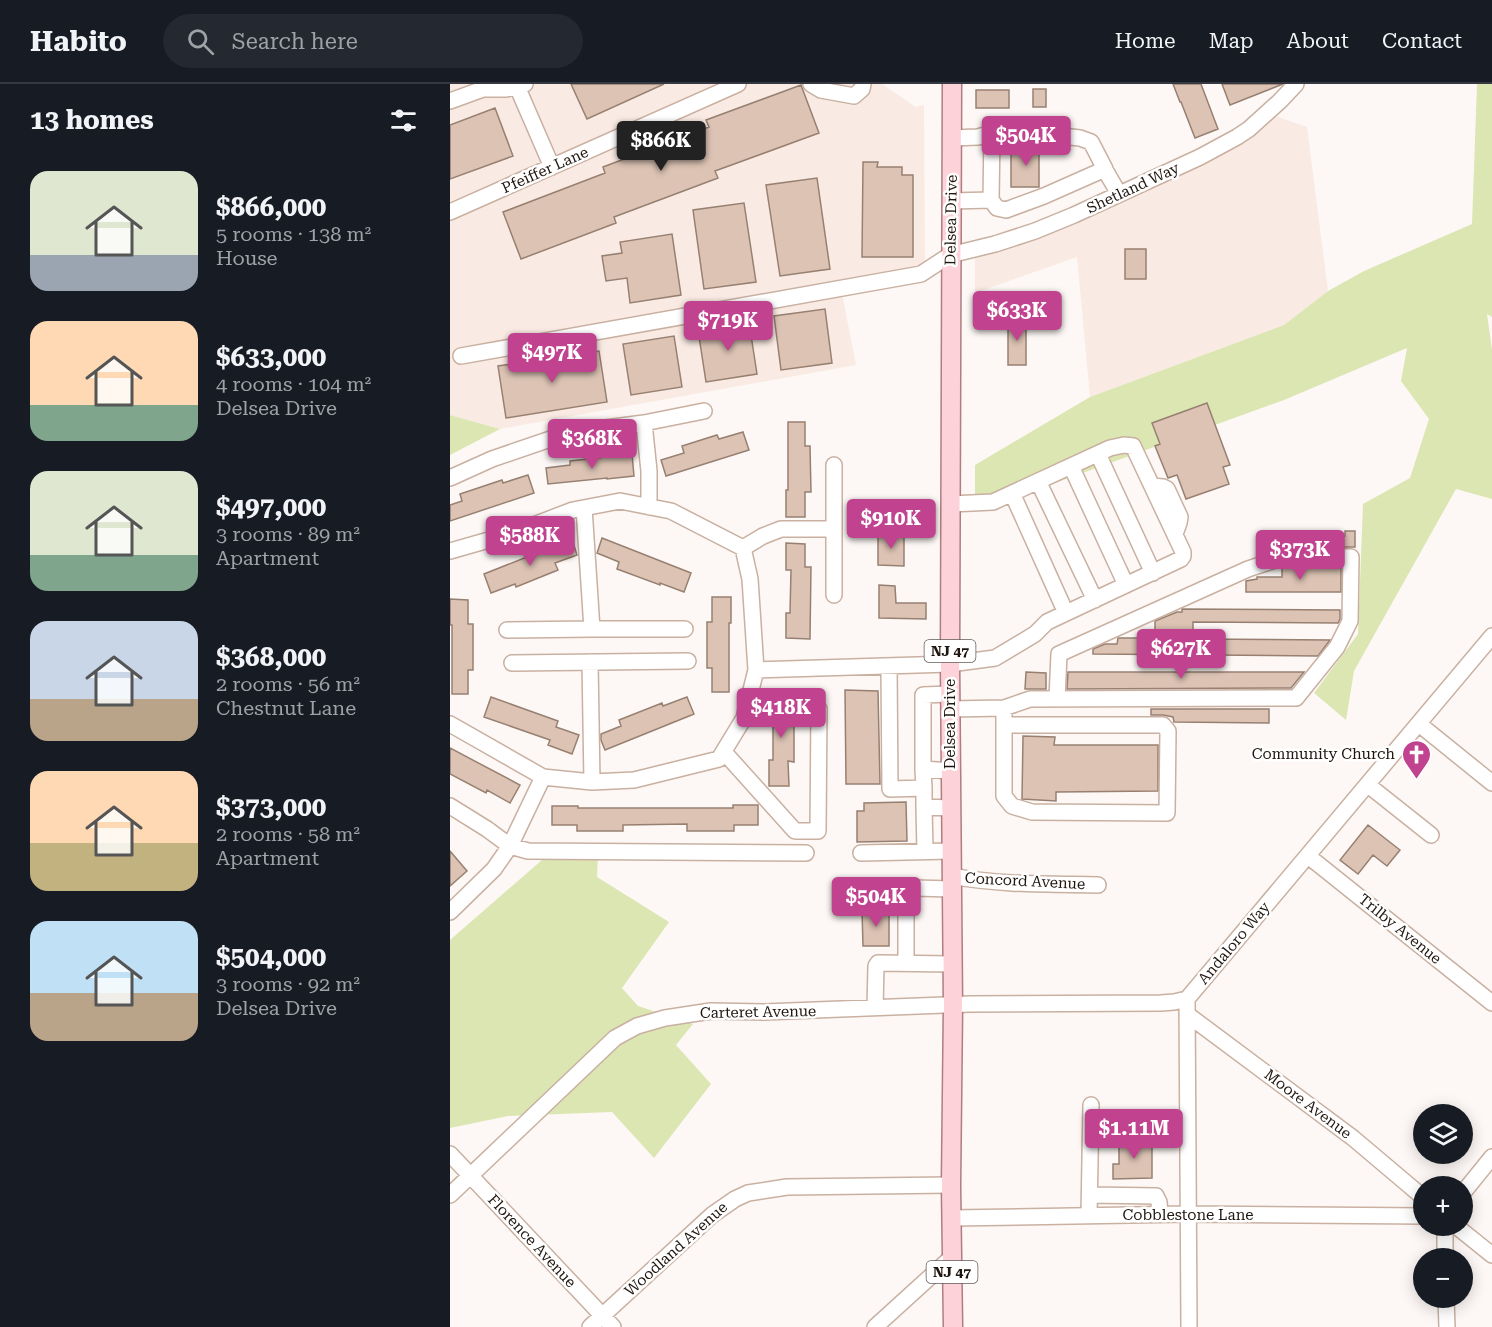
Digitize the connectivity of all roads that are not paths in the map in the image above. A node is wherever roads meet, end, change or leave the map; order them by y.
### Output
1 (738, 84) edge
2 (812, 84) edge
3 (863, 84) edge
4 (952, 84) edge
5 (1296, 84) edge
6 (519, 85) edge
7 (450, 101) edge
8 (992, 133) junction
9 (952, 138) junction
10 (552, 166) junction
11 (1104, 168) junction
12 (1119, 194) junction
13 (991, 200) junction
14 (951, 201) junction
15 (450, 212) edge
16 (950, 255) junction
17 (461, 356) dead end
18 (704, 411) dead end
19 (644, 423) junction
20 (1098, 454) junction
21 (834, 465) dead end
22 (1071, 466) junction
23 (450, 478) edge
24 (1038, 481) junction
25 (1012, 493) junction
26 (951, 504) junction
27 (649, 507) junction
28 (584, 508) junction
29 (834, 529) junction
30 (743, 548) junction
31 (450, 551) edge
32 (1153, 573) junction
33 (1126, 585) junction
34 (834, 595) dead end
35 (1095, 600) junction
36 (1066, 613) junction
37 (592, 628) junction
38 (685, 629) dead end
39 (507, 630) dead end
40 (1492, 636) edge
41 (688, 661) dead end
42 (590, 662) junction
43 (512, 663) dead end
44 (950, 664) junction
45 (889, 666) junction
46 (756, 670) junction
47 (1057, 699) junction
48 (950, 701) junction
49 (1004, 708) junction
50 (819, 709) dead end
51 (450, 724) edge
52 (1419, 724) junction
53 (1004, 725) junction
54 (724, 752) junction
55 (923, 769) junction
56 (951, 771) junction
57 (543, 777) junction
58 (592, 782) junction
59 (1492, 783) edge
60 (1368, 784) junction
61 (924, 788) junction
62 (450, 806) edge
63 (924, 807) junction
64 (951, 808) junction
65 (795, 831) junction
66 (1431, 835) dead end
67 (510, 846) junction
68 (925, 851) junction
69 (951, 851) junction
70 (861, 853) dead end
71 (1308, 856) junction
72 (952, 883) junction
73 (1098, 885) dead end
74 (450, 912) edge
75 (906, 963) junction
76 (952, 964) junction
77 (1187, 999) junction
78 (1492, 1003) edge
79 (953, 1006) junction
80 (875, 1008) junction
81 (1188, 1015) junction
82 (1091, 1104) dead end
83 (450, 1154) edge
84 (1492, 1157) edge
85 (471, 1176) junction
86 (1473, 1180) edge
87 (951, 1185) junction
88 (1413, 1189) edge
89 (450, 1195) edge
90 (1090, 1195) junction
91 (1160, 1214) junction
92 (1188, 1214) junction
93 (1089, 1215) junction
94 (1413, 1216) edge
95 (952, 1218) junction
96 (1468, 1236) edge
97 (1492, 1255) edge
98 (952, 1257) junction
99 (1446, 1308) edge
100 (602, 1316) junction
101 (878, 1326) edge
102 (590, 1327) edge
103 (613, 1327) edge
104 (953, 1327) edge
105 (1189, 1327) edge
106 (1447, 1327) edge

1 - 10 street, Pfeiffer Lane
2 - 3 street
4 - 9 main road, Delsea Drive / NJ 47
5 - 12 street, Shetland Way
6 - 7 street
6 - 10 street
8 - 9 street
8 - 11 street
8 - 13 street
9 - 14 main road, Delsea Drive / NJ 47
10 - 15 street, Pfeiffer Lane
11 - 12 street
11 - 13 street
12 - 16 street, Shetland Way
13 - 14 street
14 - 16 main road, Delsea Drive / NJ 47
16 - 17 street, Shetland Way
16 - 26 main road, Delsea Drive / NJ 47
18 - 19 street
19 - 23 street
19 - 27 street
20 - 22 street
20 - 32 street
20 - 32 street
21 - 29 street
22 - 24 street
22 - 33 street
24 - 25 street
24 - 35 street
25 - 26 street
25 - 36 street
26 - 44 main road, Delsea Drive / NJ 47
27 - 28 street
27 - 30 street
28 - 31 street
28 - 37 street
29 - 30 street
29 - 34 street
30 - 46 street
32 - 33 street
33 - 35 street
35 - 36 street
36 - 44 street
37 - 38 street
37 - 39 street
40 - 52 street, Andaloro Way
41 - 42 street
42 - 43 street
42 - 58 street
44 - 45 street
44 - 48 main road, Delsea Drive / NJ 47
45 - 46 street
45 - 61 street
46 - 54 street
47 - 47 street
47 - 49 street
48 - 49 street
48 - 55 street
48 - 56 main road, Delsea Drive / NJ 47
49 - 53 street
50 - 65 street
51 - 57 street
52 - 59 street
52 - 60 street, Andaloro Way
53 - 53 street
54 - 58 street
54 - 65 street
55 - 56 street
55 - 61 street
56 - 64 main road, Delsea Drive / NJ 47
57 - 58 street
57 - 67 street
60 - 66 street
60 - 71 street, Andaloro Way
61 - 63 street
62 - 67 street
63 - 64 street
63 - 68 street
64 - 69 main road, Delsea Drive / NJ 47
65 - 67 street
67 - 74 street
68 - 69 street
68 - 70 street
69 - 72 main road, Delsea Drive / NJ 47
71 - 77 street, Andaloro Way
71 - 78 street, Trilby Avenue
72 - 73 street, Concord Avenue
72 - 75 street, Concord Avenue
72 - 76 main road, Delsea Drive / NJ 47
75 - 76 street
75 - 80 street
76 - 79 main road, Delsea Drive / NJ 47
77 - 79 street
77 - 81 street, Andaloro Way
79 - 80 street, Carteret Avenue
79 - 87 main road, Delsea Drive / NJ 47
80 - 85 street, Carteret Avenue
81 - 88 street, Moore Avenue
81 - 92 street, Andaloro Way
82 - 90 street
83 - 85 street, Florence Avenue
84 - 86 street
85 - 89 street, Carteret Avenue
85 - 100 street, Florence Avenue
87 - 95 main road, Delsea Drive / NJ 47
87 - 100 street, Woodland Avenue
90 - 91 street
90 - 93 street
91 - 92 street, Cobblestone Lane
91 - 93 street, Cobblestone Lane
92 - 94 street, Cobblestone Lane
92 - 105 street, Andaloro Way
93 - 95 street, Cobblestone Lane
95 - 98 main road, Delsea Drive / NJ 47
96 - 97 street
98 - 101 street
98 - 104 main road, Delsea Drive / NJ 47
99 - 106 street
100 - 102 street, Woodland Avenue
100 - 103 street, Florence Avenue

